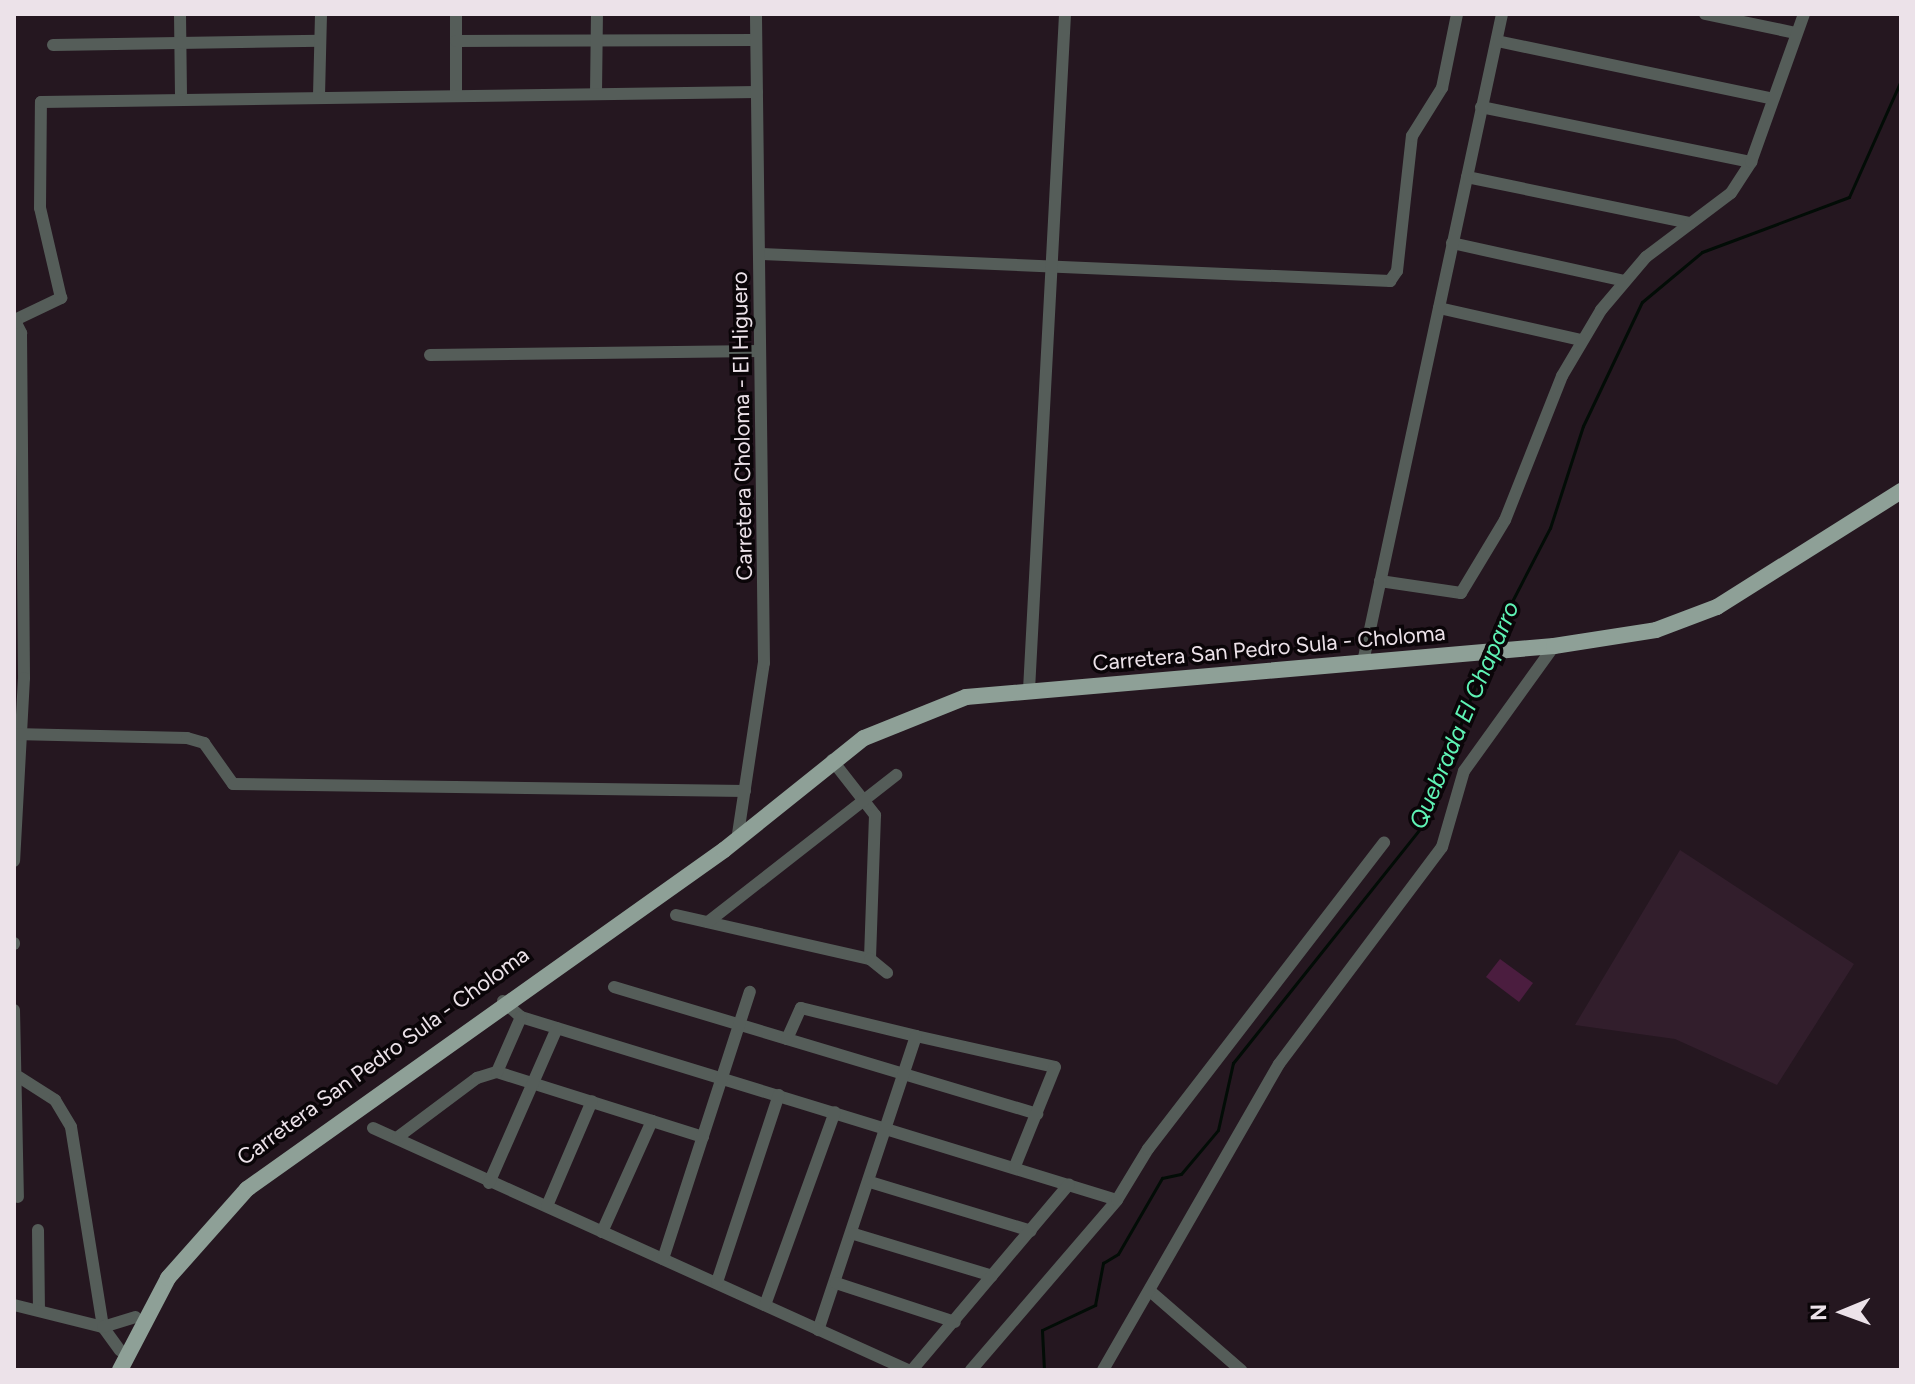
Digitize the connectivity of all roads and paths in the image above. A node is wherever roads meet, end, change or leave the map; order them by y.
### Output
1 (180, 14) edge
2 (321, 14) edge
3 (456, 14) edge
4 (597, 14) edge
5 (756, 14) edge
6 (1065, 14) edge
7 (1457, 14) edge
8 (1502, 14) edge
9 (1705, 14) edge
10 (1804, 14) edge
11 (1796, 33) junction
12 (598, 40) junction
13 (756, 40) junction
14 (320, 41) junction
15 (456, 41) junction
16 (1497, 41) junction
17 (180, 43) junction
18 (53, 45) dead end
19 (757, 92) junction
20 (596, 93) junction
21 (456, 94) junction
22 (319, 96) junction
23 (181, 97) junction
24 (1771, 98) junction
25 (1481, 107) junction
26 (1751, 162) junction
27 (1467, 177) junction
28 (1690, 223) junction
29 (1452, 243) junction
30 (760, 254) junction
31 (1053, 269) junction
32 (1625, 281) junction
33 (1439, 308) junction
34 (16, 318) edge
35 (1581, 340) junction
36 (760, 351) junction
37 (430, 355) dead end
38 (1901, 491) edge
39 (1380, 581) junction
40 (19, 619) edge
41 (1554, 646) junction
42 (1363, 662) junction
43 (19, 678) edge
44 (1029, 690) junction
45 (18, 734) edge
46 (832, 760) junction
47 (896, 775) dead end
48 (17, 783) edge
49 (745, 791) junction
50 (869, 801) junction
51 (15, 834) edge
52 (738, 834) junction
53 (1384, 842) dead end
54 (14, 861) edge
55 (676, 915) dead end
56 (708, 922) junction
57 (870, 959) junction
58 (887, 973) dead end
59 (614, 987) dead end
60 (750, 992) dead end
61 (503, 1001) junction
62 (14, 1010) edge
63 (521, 1017) junction
64 (740, 1025) junction
65 (557, 1028) junction
66 (916, 1036) junction
67 (787, 1039) junction
68 (497, 1072) junction
69 (723, 1076) junction
70 (904, 1076) junction
71 (19, 1077) junction
72 (536, 1087) junction
73 (779, 1095) junction
74 (592, 1101) junction
75 (835, 1112) junction
76 (1037, 1114) junction
77 (652, 1121) junction
78 (373, 1128) dead end
79 (886, 1128) junction
80 (398, 1137) junction
81 (703, 1137) junction
82 (1015, 1166) junction
83 (870, 1182) junction
84 (489, 1183) junction
85 (1069, 1184) junction
86 (18, 1197) dead end
87 (1117, 1200) junction
88 (547, 1206) junction
89 (38, 1230) dead end
90 (1031, 1231) junction
91 (602, 1232) junction
92 (854, 1234) junction
93 (663, 1259) junction
94 (992, 1276) junction
95 (717, 1282) junction
96 (836, 1283) junction
97 (1150, 1291) junction
98 (14, 1305) edge
99 (765, 1305) junction
100 (39, 1309) junction
101 (135, 1317) junction
102 (955, 1322) junction
103 (103, 1327) junction
104 (818, 1330) junction
105 (120, 1350) junction
106 (1237, 1369) edge
107 (112, 1370) edge
108 (120, 1370) edge
109 (910, 1370) edge
110 (971, 1370) edge
111 (1103, 1370) edge

1 - 17 street
2 - 14 street
3 - 15 street
4 - 12 street
5 - 13 street, Carretera Choloma - El Higuero
6 - 31 street
7 - 31 street
8 - 16 street
9 - 11 street
10 - 11 street
11 - 24 street
12 - 13 street
12 - 15 street
12 - 20 street
13 - 19 street, Carretera Choloma - El Higuero
14 - 17 street
14 - 22 street
15 - 21 street
16 - 24 street
16 - 25 street
17 - 18 street
17 - 23 street
19 - 20 street
19 - 30 street, Carretera Choloma - El Higuero
20 - 21 street
21 - 22 street
22 - 23 street
23 - 34 street
24 - 26 street
25 - 26 street
25 - 27 street
26 - 28 street
27 - 28 street
27 - 29 street
28 - 32 street
29 - 32 street
29 - 33 street
30 - 31 street
30 - 36 street, Carretera Choloma - El Higuero
31 - 44 street
32 - 35 street
33 - 35 street
33 - 39 street
34 - 40 street
35 - 39 street
36 - 37 street
36 - 49 street, Carretera Choloma - El Higuero
38 - 41 main road, Carretera San Pedro Sula - Choloma
39 - 42 street
40 - 43 street
41 - 42 main road, Carretera San Pedro Sula - Choloma
41 - 97 street
42 - 44 main road, Carretera San Pedro Sula - Choloma
43 - 45 street
44 - 46 main road, Carretera San Pedro Sula - Choloma
45 - 48 street
45 - 49 street
46 - 50 street
46 - 52 main road, Carretera San Pedro Sula - Choloma
47 - 50 street
48 - 51 street
49 - 52 street, Carretera Choloma - El Higuero
50 - 56 street
50 - 57 street
51 - 54 street
52 - 61 main road, Carretera San Pedro Sula - Choloma
53 - 87 street
55 - 56 street
56 - 57 street
57 - 58 street
59 - 64 street
60 - 64 street
61 - 63 street
61 - 101 main road, Carretera San Pedro Sula - Choloma
61 - 108 main road, Carretera San Pedro Sula - Choloma
62 - 71 street
63 - 65 street
63 - 68 street
64 - 67 street
64 - 69 street
65 - 69 street
65 - 72 street
66 - 67 street
66 - 70 street
66 - 76 street
67 - 70 street
68 - 72 street
68 - 80 street
69 - 73 street
69 - 81 street
70 - 76 street
70 - 79 street
71 - 86 street
71 - 103 street
72 - 74 street
72 - 84 street
73 - 75 street
73 - 95 street
74 - 77 street
74 - 88 street
75 - 79 street
75 - 99 street
76 - 82 street
77 - 81 street
77 - 91 street
78 - 80 street
79 - 82 street
79 - 83 street
80 - 84 street
81 - 93 street
82 - 85 street
83 - 90 street
83 - 92 street
84 - 88 street
85 - 87 street
85 - 90 street
87 - 110 street
88 - 91 street
89 - 100 street
90 - 94 street
91 - 93 street
92 - 94 street
92 - 96 street
93 - 95 street
94 - 102 street
95 - 99 street
96 - 102 street
96 - 104 street
97 - 106 street
97 - 111 street
98 - 100 street
99 - 104 street
100 - 103 street
101 - 103 street
101 - 105 main road, Carretera San Pedro Sula - Choloma
102 - 109 street
103 - 105 street
104 - 109 street
105 - 107 main road, Carretera San Pedro Sula - Choloma

